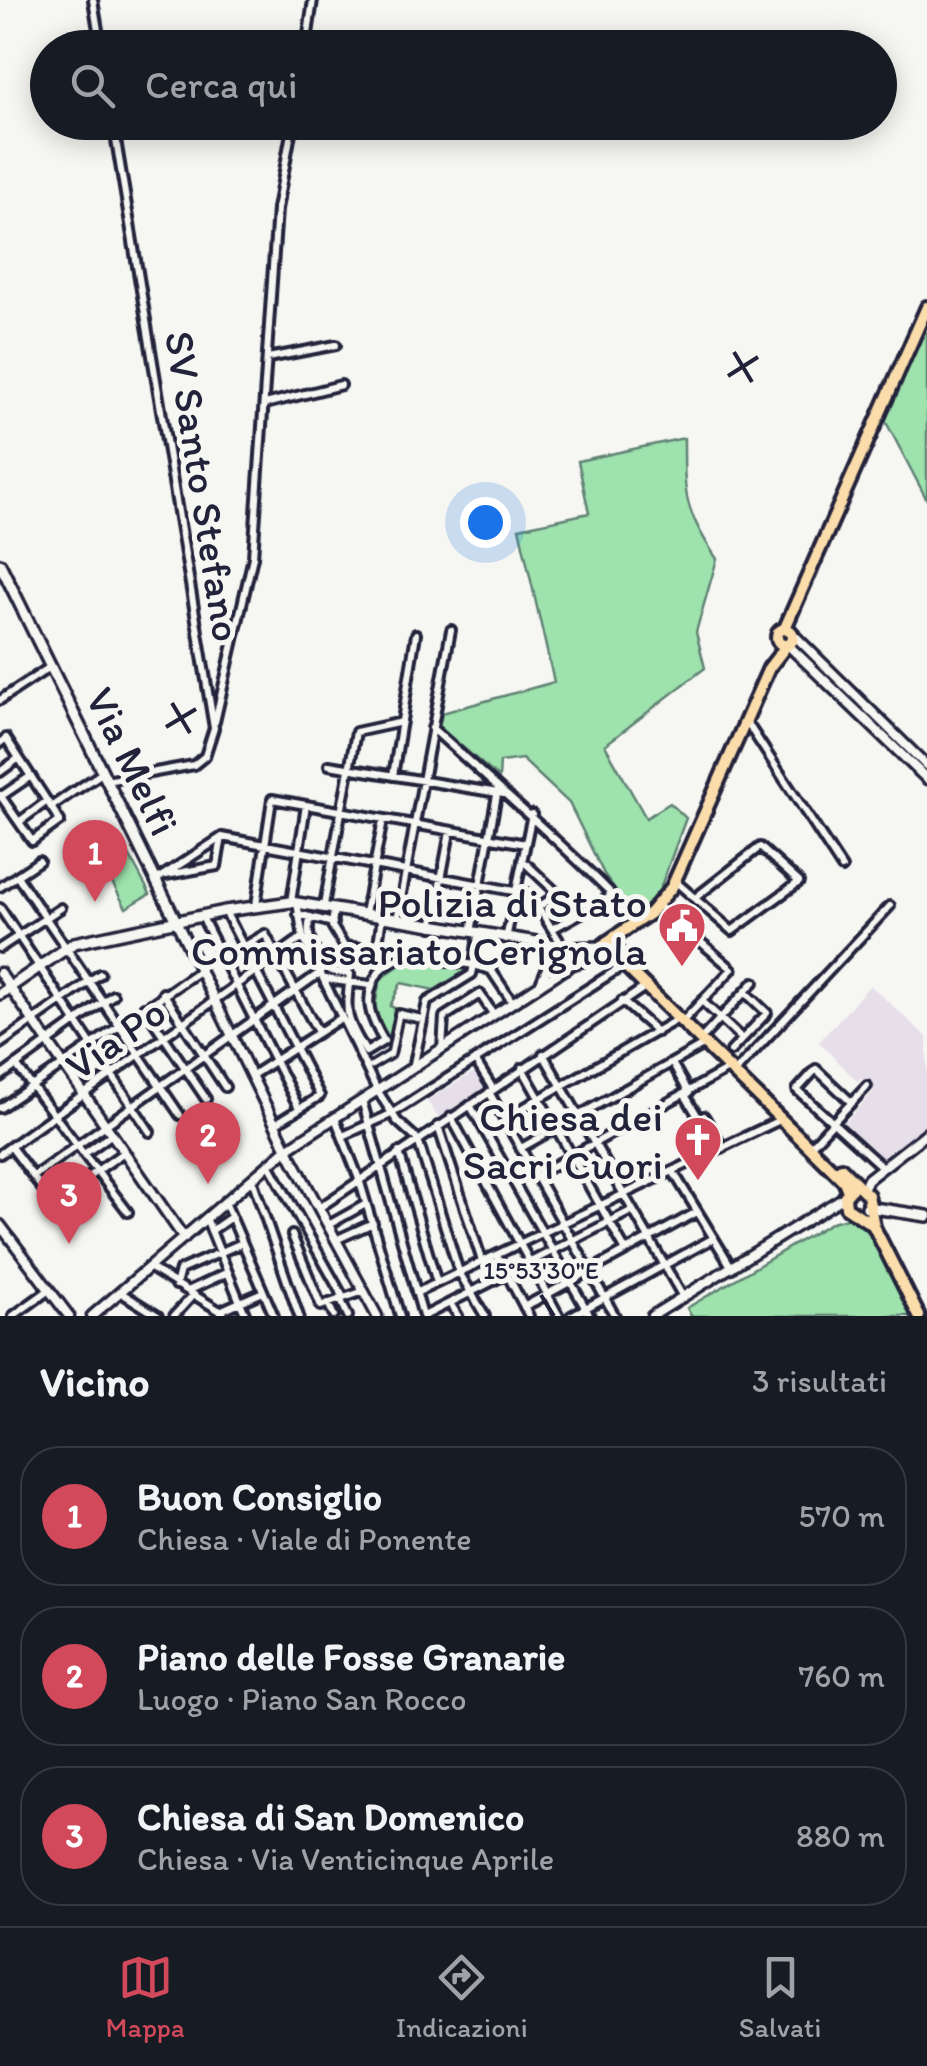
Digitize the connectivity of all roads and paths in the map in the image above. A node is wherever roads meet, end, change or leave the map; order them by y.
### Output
1 (93, 0) edge
2 (313, 0) edge
3 (98, 30) edge
4 (309, 30) edge
5 (116, 140) edge
6 (290, 140) edge
7 (927, 307) edge
8 (923, 327) edge
9 (336, 345) dead end
10 (268, 358) junction
11 (342, 386) dead end
12 (265, 404) junction
13 (0, 564) edge
14 (451, 630) dead end
15 (416, 634) dead end
16 (787, 637) junction
17 (50, 667) junction
18 (0, 700) edge
19 (746, 720) junction
20 (402, 722) junction
21 (214, 728) junction
22 (432, 728) junction
23 (3, 740) edge
24 (19, 758) junction
25 (329, 765) dead end
26 (927, 766) edge
27 (350, 768) junction
28 (0, 772) edge
29 (31, 776) junction
30 (393, 776) junction
31 (104, 777) junction
32 (927, 779) edge
33 (422, 782) junction
34 (501, 795) junction
35 (0, 796) edge
36 (49, 804) junction
37 (306, 805) junction
38 (342, 812) junction
39 (532, 813) junction
40 (384, 820) junction
41 (19, 822) junction
42 (415, 825) junction
43 (450, 832) junction
44 (222, 837) junction
45 (489, 838) junction
46 (526, 844) junction
47 (265, 845) junction
48 (298, 851) junction
49 (334, 858) junction
50 (522, 860) junction
51 (39, 861) dead end
52 (374, 865) junction
53 (842, 868) dead end
54 (406, 871) junction
55 (17, 876) junction
56 (442, 877) junction
57 (161, 878) junction
58 (675, 881) junction
59 (480, 884) junction
60 (0, 888) edge
61 (516, 891) junction
62 (695, 898) junction
63 (294, 902) junction
64 (256, 905) junction
65 (658, 905) junction
66 (329, 906) junction
67 (540, 906) junction
68 (890, 906) dead end
69 (61, 908) dead end
70 (225, 910) junction
71 (2, 914) edge
72 (298, 914) junction
73 (365, 914) junction
74 (202, 916) junction
75 (311, 917) junction
76 (382, 917) junction
77 (46, 918) junction
78 (397, 920) junction
79 (176, 921) junction
80 (333, 922) junction
81 (432, 927) junction
82 (554, 931) junction
83 (475, 934) junction
84 (18, 936) junction
85 (303, 937) junction
86 (506, 939) junction
87 (540, 943) junction
88 (243, 947) junction
89 (564, 947) junction
90 (0, 948) edge
91 (65, 948) junction
92 (376, 950) junction
93 (609, 950) junction
94 (277, 956) junction
95 (551, 957) junction
96 (474, 965) junction
97 (624, 965) junction
98 (568, 966) junction
99 (38, 967) junction
100 (381, 969) junction
101 (200, 971) junction
102 (256, 972) junction
103 (0, 974) edge
104 (100, 974) dead end
105 (323, 976) junction
106 (88, 982) junction
107 (349, 982) junction
108 (754, 982) dead end
109 (370, 985) junction
110 (540, 985) junction
111 (645, 986) junction
112 (10, 987) junction
113 (236, 987) junction
114 (295, 990) junction
115 (745, 992) junction
116 (163, 993) junction
117 (0, 994) edge
118 (113, 996) dead end
119 (61, 1000) junction
120 (622, 1000) junction
121 (702, 1001) junction
122 (216, 1002) junction
123 (103, 1003) junction
124 (513, 1003) junction
125 (273, 1006) junction
126 (144, 1007) junction
127 (400, 1014) joint
128 (494, 1016) junction
129 (342, 1018) junction
130 (720, 1018) junction
131 (422, 1019) junction
132 (253, 1020) junction
133 (681, 1020) junction
134 (33, 1021) junction
135 (76, 1022) junction
136 (118, 1025) junction
137 (185, 1026) junction
138 (318, 1032) junction
139 (657, 1032) junction
140 (232, 1035) junction
141 (165, 1038) junction
142 (742, 1039) junction
143 (703, 1041) junction
144 (48, 1042) junction
145 (0, 1044) edge
146 (91, 1044) junction
147 (359, 1047) junction
148 (295, 1048) junction
149 (442, 1049) junction
150 (731, 1051) dead end
151 (543, 1054) junction
152 (204, 1055) junction
153 (140, 1056) junction
154 (274, 1060) junction
155 (475, 1060) junction
156 (672, 1062) junction
157 (63, 1064) junction
158 (16, 1065) junction
159 (371, 1066) dead end
160 (186, 1068) junction
161 (413, 1068) junction
162 (522, 1068) junction
163 (733, 1070) junction
164 (113, 1076) junction
165 (251, 1076) junction
166 (0, 1077) edge
167 (32, 1085) junction
168 (160, 1086) junction
169 (562, 1086) junction
170 (867, 1086) dead end
171 (226, 1087) dead end
172 (378, 1090) junction
173 (491, 1090) junction
174 (687, 1094) junction
175 (85, 1096) junction
176 (206, 1098) dead end
177 (539, 1099) junction
178 (362, 1100) junction
179 (852, 1103) junction
180 (470, 1105) junction
181 (133, 1106) junction
182 (0, 1108) edge
183 (300, 1108) junction
184 (180, 1114) dead end
185 (391, 1114) junction
186 (578, 1116) junction
187 (55, 1117) junction
188 (335, 1118) junction
189 (451, 1118) junction
190 (784, 1118) junction
191 (504, 1119) junction
192 (833, 1123) junction
193 (275, 1124) junction
194 (370, 1125) junction
195 (438, 1126) junction
196 (556, 1128) junction
197 (109, 1130) junction
198 (150, 1132) dead end
199 (927, 1133) edge
200 (343, 1136) junction
201 (418, 1140) junction
202 (0, 1143) edge
203 (78, 1145) junction
204 (595, 1145) junction
205 (812, 1145) junction
206 (287, 1148) junction
207 (522, 1148) junction
208 (723, 1148) junction
209 (6, 1150) edge
210 (124, 1152) junction
211 (399, 1152) junction
212 (84, 1154) junction
213 (572, 1156) junction
214 (269, 1164) junction
215 (381, 1164) junction
216 (882, 1167) junction
217 (97, 1172) junction
218 (674, 1173) junction
219 (537, 1175) junction
220 (34, 1176) junction
221 (252, 1179) junction
222 (359, 1179) junction
223 (625, 1195) junction
224 (857, 1199) junction
225 (53, 1202) junction
226 (225, 1202) junction
227 (366, 1204) junction
228 (599, 1206) junction
229 (319, 1208) junction
230 (633, 1210) junction
231 (128, 1212) dead end
232 (698, 1212) junction
233 (62, 1215) dead end
234 (927, 1216) edge
235 (231, 1217) junction
236 (206, 1218) junction
237 (372, 1222) junction
238 (609, 1222) junction
239 (332, 1223) dead end
240 (564, 1223) junction
241 (0, 1226) edge
242 (210, 1231) junction
243 (542, 1233) junction
244 (292, 1234) dead end
245 (184, 1238) junction
246 (340, 1238) dead end
247 (649, 1238) junction
248 (714, 1238) junction
249 (573, 1240) junction
250 (242, 1243) junction
251 (519, 1244) junction
252 (552, 1251) junction
253 (626, 1251) junction
254 (219, 1253) junction
255 (497, 1255) junction
256 (482, 1262) junction
257 (529, 1262) junction
258 (664, 1265) junction
259 (149, 1267) junction
260 (732, 1268) junction
261 (590, 1270) junction
262 (228, 1272) junction
263 (459, 1272) junction
264 (506, 1274) junction
265 (570, 1281) junction
266 (437, 1283) junction
267 (176, 1285) junction
268 (48, 1290) junction
269 (364, 1291) junction
270 (120, 1292) junction
271 (264, 1292) junction
272 (471, 1292) junction
273 (190, 1293) junction
274 (416, 1293) junction
275 (547, 1294) junction
276 (605, 1297) junction
277 (684, 1297) junction
278 (341, 1298) junction
279 (240, 1302) junction
280 (136, 1303) junction
281 (450, 1303) junction
282 (324, 1305) junction
283 (524, 1307) junction
284 (588, 1312) edge
285 (223, 1314) edge
286 (13, 1316) edge
287 (69, 1316) edge
288 (92, 1316) edge
289 (130, 1316) edge
290 (158, 1316) edge
291 (174, 1316) edge
292 (246, 1316) edge
293 (274, 1316) edge
294 (299, 1316) edge
295 (334, 1316) edge
296 (348, 1316) edge
297 (377, 1316) edge
298 (400, 1316) edge
299 (424, 1316) edge
300 (458, 1316) edge
301 (485, 1316) edge
302 (529, 1316) edge
303 (559, 1316) edge
304 (571, 1316) edge
305 (615, 1316) edge
306 (652, 1316) edge
307 (916, 1316) edge

1 - 3 street
2 - 4 street
5 - 21 street, SV Santo Stefano
6 - 10 street
7 - 8 main road
8 - 16 main road
9 - 10 street
10 - 12 street
11 - 12 street
12 - 21 street
13 - 17 main road, Via Melfi
14 - 22 street
15 - 20 street
16 - 19 main road
16 - 26 street
16 - 32 street
17 - 18 street
17 - 31 main road, Via Melfi
19 - 53 street
19 - 58 main road
20 - 27 street
20 - 30 street
21 - 31 street
22 - 33 street
22 - 34 street
23 - 24 street
24 - 28 street
24 - 29 street
25 - 27 street
27 - 30 street
27 - 38 street
29 - 35 street
29 - 36 street
30 - 33 street
31 - 36 street
31 - 57 main road, Via Melfi
33 - 34 street
33 - 42 street
34 - 39 street
34 - 45 street
35 - 41 street
36 - 41 street
36 - 41 street
37 - 38 street
37 - 47 street
37 - 48 street
38 - 40 street
38 - 49 street
39 - 46 street
39 - 82 street
40 - 42 street
40 - 52 street
42 - 43 street
42 - 54 street
43 - 45 street
43 - 56 street
44 - 47 street
44 - 57 street
44 - 57 street
45 - 46 street
45 - 59 street
46 - 50 street
47 - 48 street
47 - 64 street
48 - 49 street
48 - 63 street
49 - 52 street
49 - 66 street
50 - 61 street
50 - 67 street
51 - 55 street
52 - 54 street
52 - 73 street
54 - 56 street
54 - 78 street
55 - 60 street
55 - 77 street
56 - 59 street
56 - 81 street
57 - 79 main road, Via Melfi
58 - 62 street
58 - 65 main road
59 - 61 street
59 - 83 street
61 - 67 street
61 - 86 street
62 - 62 street
63 - 64 main road
63 - 66 main road
63 - 72 street
64 - 70 main road
65 - 93 main road
65 - 121 street
66 - 73 main road
66 - 80 street
67 - 82 street
68 - 163 street
69 - 77 street
70 - 74 main road
70 - 88 street
71 - 84 street
72 - 75 street
72 - 85 street
73 - 76 main road
74 - 79 main road
74 - 113 street
75 - 80 street
75 - 107 street
76 - 78 main road
76 - 92 street
77 - 84 street
77 - 91 street
78 - 81 main road
79 - 91 main road
79 - 101 street, Via Melfi
80 - 92 street
81 - 83 main road
82 - 87 street
82 - 89 street
83 - 86 main road
83 - 96 street
84 - 90 street
84 - 99 street
85 - 94 street, Via Po
85 - 105 street
86 - 87 main road
87 - 89 main road
87 - 95 main road
88 - 94 street
88 - 102 street
89 - 93 main road
89 - 95 main road
89 - 98 main road
91 - 99 main road
91 - 106 street
92 - 100 street
93 - 97 main road
93 - 98 main road
94 - 102 street, Via Po
94 - 114 street
95 - 98 main road
95 - 110 street
96 - 100 street
96 - 124 street
96 - 131 street
97 - 111 main road
97 - 155 street
98 - 110 street
99 - 112 main road
99 - 119 street
100 - 109 street
101 - 116 street
101 - 122 street, Via Melfi
102 - 113 street, Via Po
102 - 125 street
103 - 112 street
104 - 106 street
105 - 107 street
105 - 114 street
105 - 129 street
106 - 119 street
106 - 123 street
107 - 109 street
107 - 147 street
108 - 115 street
109 - 147 street
110 - 124 street
111 - 120 street
111 - 133 main road
112 - 117 main road
112 - 134 street
113 - 122 street, Via Po
113 - 132 street
114 - 125 street
114 - 138 street
115 - 130 street
115 - 142 street
116 - 126 street
116 - 137 street
118 - 123 street
119 - 134 street
119 - 135 street
120 - 139 street
120 - 151 street
121 - 130 street
121 - 133 street
122 - 137 street, Via Po
122 - 140 street, Via Melfi
123 - 135 street
123 - 136 street
124 - 128 street
125 - 132 street
125 - 148 street
126 - 136 street
126 - 141 street
127 - 131 street
127 - 159 street
128 - 149 street
128 - 149 street
129 - 138 street
129 - 147 street
130 - 142 street
130 - 143 street
131 - 161 street
132 - 140 street
132 - 154 street
133 - 139 street
133 - 143 main road
134 - 144 street
134 - 145 street
135 - 144 street
135 - 146 street
136 - 146 street
136 - 153 street
137 - 141 street, Via Po
137 - 152 street
138 - 148 street
139 - 169 street
140 - 152 street
140 - 165 street, Via Melfi
141 - 153 street, Via Po
141 - 160 street
142 - 150 street
143 - 156 street
143 - 163 main road
144 - 157 street
144 - 158 street
146 - 157 street
146 - 164 street
147 - 172 street
148 - 154 street
148 - 183 street
149 - 161 street
151 - 162 street
151 - 169 street
152 - 160 street
152 - 171 street
153 - 164 street, Via Po
153 - 168 street
154 - 165 street
154 - 183 street
155 - 173 street
155 - 185 street
156 - 174 street
156 - 186 street
157 - 167 street
157 - 175 street
158 - 166 street
158 - 167 street
160 - 168 street
160 - 176 street
161 - 172 street
162 - 173 street
162 - 177 street
163 - 174 street
163 - 190 main road
164 - 175 street, Via Po
164 - 181 street
165 - 193 street, Via Melfi
167 - 182 street
167 - 187 street
168 - 181 street
168 - 184 street
169 - 177 street
169 - 186 street
170 - 179 street
172 - 178 street
172 - 185 street
173 - 180 street
173 - 191 street
174 - 204 street
174 - 208 street
175 - 187 street, Via Po
175 - 197 street
177 - 191 street
177 - 196 street
178 - 188 street
178 - 194 street
179 - 192 street
179 - 192 street
180 - 189 street
180 - 243 street
181 - 197 street
181 - 198 street
183 - 193 street
185 - 194 street
185 - 201 street
186 - 196 street
186 - 204 street
187 - 203 street
187 - 209 street, Via Po
188 - 200 street
188 - 206 street
189 - 195 street
189 - 251 street
190 - 205 main road
190 - 208 street
191 - 207 street
192 - 205 street
192 - 216 street
193 - 206 street, Via Melfi
194 - 200 street
194 - 215 street
195 - 201 street
195 - 256 street
196 - 207 street
196 - 213 street
197 - 203 street
197 - 210 street
197 - 212 street
199 - 216 street
200 - 222 street
201 - 211 street
201 - 263 street
202 - 209 street
203 - 212 street
203 - 220 street
204 - 213 street
204 - 223 street
205 - 224 main road
206 - 214 street
206 - 229 street, Via Melfi
207 - 219 street
208 - 218 street
209 - 220 street
210 - 217 street
210 - 245 street
211 - 215 street
211 - 266 street
212 - 217 street
213 - 219 street
213 - 228 street
214 - 221 street
214 - 278 street
215 - 222 street
215 - 274 street
216 - 224 street
217 - 225 street
217 - 231 street
218 - 223 street
218 - 232 street
219 - 240 street
220 - 225 street
221 - 226 street
221 - 294 street
222 - 227 street
222 - 229 street
223 - 228 street
223 - 230 street
224 - 234 main road
224 - 260 street
224 - 307 main road
225 - 233 street
226 - 235 street
226 - 236 street
227 - 237 street
227 - 239 street
228 - 238 street
228 - 240 street
229 - 269 street, Via Melfi
230 - 238 street
230 - 247 street
232 - 247 street
232 - 248 street
235 - 242 street
235 - 250 street
236 - 242 street
236 - 245 street
237 - 246 street
237 - 298 street
238 - 249 street
238 - 253 street
240 - 243 street
240 - 249 street
241 - 268 street
242 - 254 street
243 - 251 street
243 - 252 street
244 - 282 street
245 - 259 street
247 - 253 street
247 - 258 street
248 - 258 street
248 - 260 street
249 - 252 street
249 - 261 street
250 - 254 street
250 - 271 street
251 - 255 street
251 - 257 street
252 - 257 street
252 - 265 street
253 - 261 street
254 - 262 street
254 - 267 street
255 - 256 street
255 - 264 street
256 - 263 street
257 - 264 street
257 - 275 street
258 - 276 street
258 - 277 street
259 - 267 street
259 - 270 street
260 - 277 street
261 - 265 street
261 - 276 street
262 - 273 street
262 - 279 street
263 - 266 street
263 - 272 street
264 - 272 street
264 - 283 street
265 - 275 street
265 - 284 street
266 - 274 street
267 - 273 street
268 - 286 street
268 - 287 street
269 - 278 street
269 - 297 street, Via Melfi
270 - 280 street
270 - 288 street
271 - 279 street
271 - 293 street
272 - 281 street
272 - 301 street
273 - 285 street
273 - 291 street
274 - 299 street
275 - 283 street
275 - 303 street
276 - 284 street
276 - 305 street
277 - 306 street
278 - 282 street
278 - 296 street
279 - 285 street
279 - 292 street
280 - 289 street
280 - 290 street
281 - 299 street
281 - 300 street
282 - 295 street
283 - 302 street
284 - 304 street

